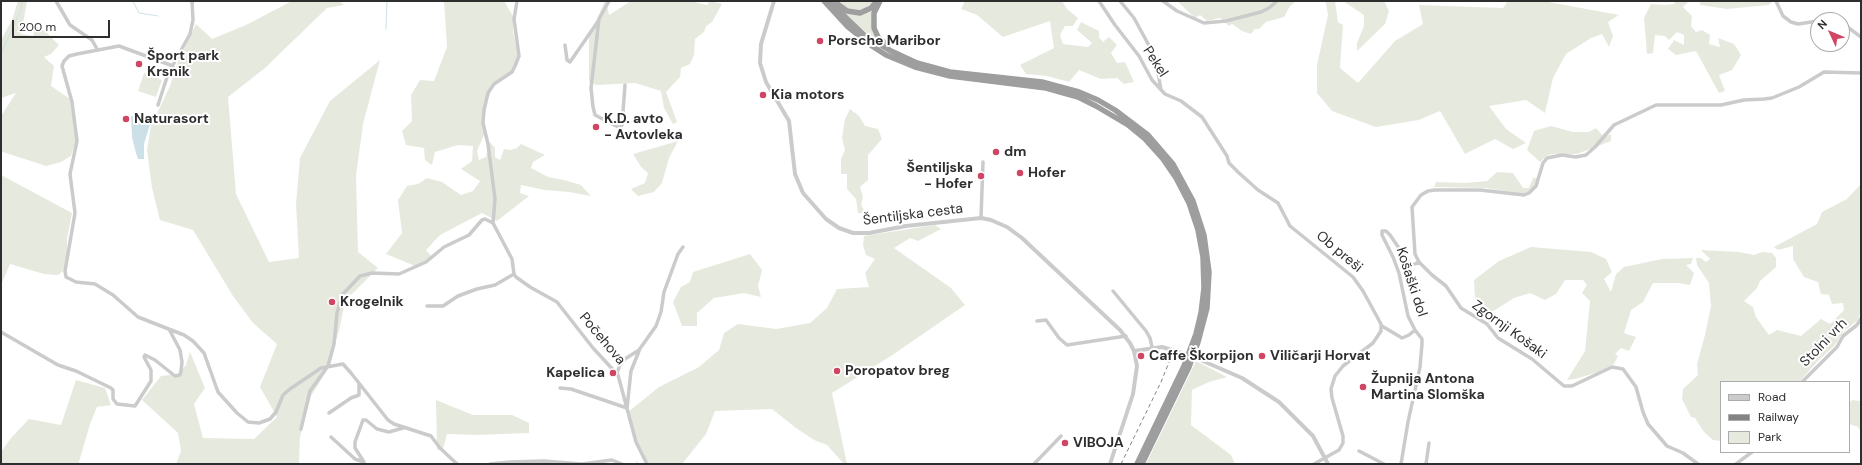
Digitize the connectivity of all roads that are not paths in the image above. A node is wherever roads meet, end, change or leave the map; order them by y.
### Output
1 (56, 1) edge
2 (192, 1) edge
3 (517, 1) edge
4 (609, 1) edge
5 (774, 1) edge
6 (824, 1) edge
7 (831, 1) edge
8 (834, 1) edge
9 (878, 1) edge
10 (1100, 1) edge
11 (1120, 1) edge
12 (1163, 1) edge
13 (1277, 1) edge
14 (1776, 1) edge
15 (599, 19) junction
16 (1810, 22) edge
17 (1850, 29) edge
18 (1861, 37) edge
19 (565, 45) dead end
20 (97, 49) junction
21 (906, 59) junction
22 (173, 66) junction
23 (1861, 73) edge
24 (625, 85) dead end
25 (1162, 91) junction
26 (158, 105) dead end
27 (983, 162) dead end
28 (981, 218) junction
29 (493, 222) junction
30 (682, 247) dead end
31 (1419, 262) junction
32 (514, 274) junction
33 (1113, 291) dead end
34 (427, 306) dead end
35 (1861, 318) edge
36 (1037, 321) dead end
37 (1382, 326) junction
38 (1415, 330) junction
39 (170, 331) junction
40 (1, 332) edge
41 (1126, 336) junction
42 (1152, 347) junction
43 (640, 350) junction
44 (1134, 351) junction
45 (1185, 354) dead end
46 (1196, 358) dead end
47 (328, 366) junction
48 (617, 373) junction
49 (1803, 381) edge
50 (359, 385) junction
51 (560, 388) dead end
52 (627, 408) junction
53 (330, 413) dead end
54 (301, 428) dead end
55 (408, 428) junction
56 (1061, 436) dead end
57 (331, 438) dead end
58 (1429, 443) dead end
59 (1359, 450) dead end
60 (1751, 453) edge
61 (1326, 457) junction
62 (458, 464) edge
63 (490, 464) edge
64 (622, 464) edge
65 (647, 464) edge
66 (1034, 464) edge
67 (1110, 464) edge
68 (1137, 464) edge
69 (1142, 464) edge
70 (1314, 464) edge
71 (1328, 464) edge
72 (1384, 464) edge
73 (1401, 464) edge
74 (1426, 464) edge
75 (1698, 464) edge
76 (1736, 464) edge

1 - 20 street
2 - 22 street
3 - 29 street
4 - 15 street
5 - 28 street, Šentiljska cesta
6 - 68 highway
7 - 21 highway
8 - 9 highway
9 - 21 highway
10 - 25 street, Pekel
11 - 25 street, Pekel
12 - 13 street
14 - 16 street
15 - 19 street
15 - 24 street
17 - 18 street
20 - 22 street
20 - 39 street
21 - 69 highway
22 - 26 street
23 - 31 street
25 - 37 street, Ob preši
27 - 28 street, Šentiljska cesta
28 - 41 street, Šentiljska cesta
29 - 32 street
29 - 47 street
30 - 43 street
31 - 38 street, Košaški dol
31 - 75 street, Zgornji Košaki
32 - 34 street
32 - 48 street, Počehova
33 - 42 street
35 - 49 street, Stolni vrh
36 - 41 street
37 - 38 street
37 - 61 street
38 - 73 street, Košaški dol
39 - 40 street
39 - 47 street
41 - 44 street, Šentiljska cesta
42 - 44 street
42 - 45 street
43 - 48 street
43 - 52 street
44 - 67 street, Šentiljska cesta
46 - 61 street
47 - 50 street
47 - 54 street
48 - 52 street, Počehova
50 - 53 street
50 - 55 street
51 - 52 street
52 - 65 street, Počehova
55 - 57 street
55 - 62 street
56 - 66 street
58 - 74 street
59 - 72 street
60 - 76 street
61 - 70 street
61 - 71 street
63 - 64 street

